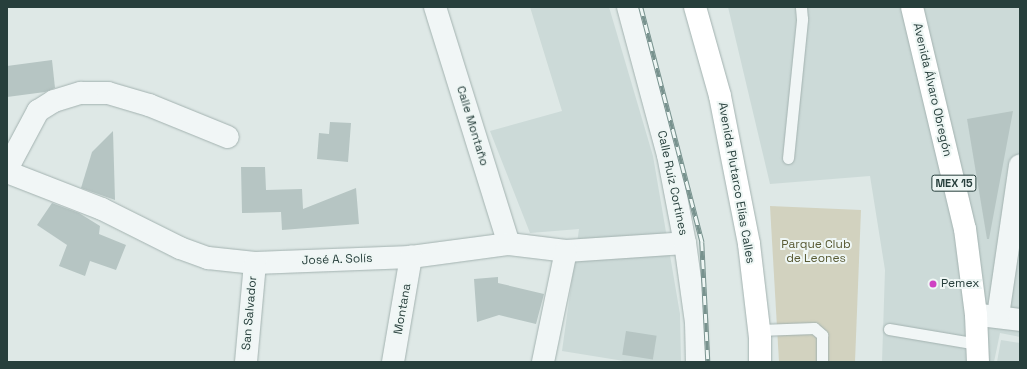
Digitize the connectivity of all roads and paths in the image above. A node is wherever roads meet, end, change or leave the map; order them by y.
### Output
1 (435, 7) edge
2 (628, 7) edge
3 (695, 7) edge
4 (801, 7) edge
5 (912, 7) edge
6 (228, 136) dead end
7 (788, 158) dead end
8 (1020, 166) edge
9 (7, 170) edge
10 (685, 242) junction
11 (508, 244) junction
12 (566, 251) junction
13 (411, 257) junction
14 (255, 263) junction
15 (976, 315) junction
16 (998, 316) junction
17 (1020, 320) edge
18 (889, 329) dead end
19 (759, 330) junction
20 (978, 353) edge
21 (246, 362) edge
22 (393, 362) edge
23 (543, 362) edge
24 (697, 362) edge
25 (760, 362) edge
26 (822, 362) edge

1 - 11 street, Calle Montaño
2 - 10 street, Calle Ruíz Cortines
3 - 19 highway, Avenida Plutarco Elías Calles
4 - 7 lane
5 - 15 highway, Avenida Álvaro Obregón / MEX 15
6 - 9 street
8 - 16 street
9 - 14 street, José A. Solís
10 - 12 street, José A. Solís
10 - 24 street, Calle Ruíz Cortines
11 - 12 street, José A. Solís
11 - 13 street, José A. Solís
12 - 23 street
13 - 14 street, José A. Solís
13 - 22 street, Montana
14 - 21 street, San Salvador
15 - 16 street
15 - 20 highway, Avenida Álvaro Obregón / MEX 15
16 - 17 street
18 - 20 lane
19 - 25 highway, Avenida Plutarco Elías Calles
19 - 26 lane

